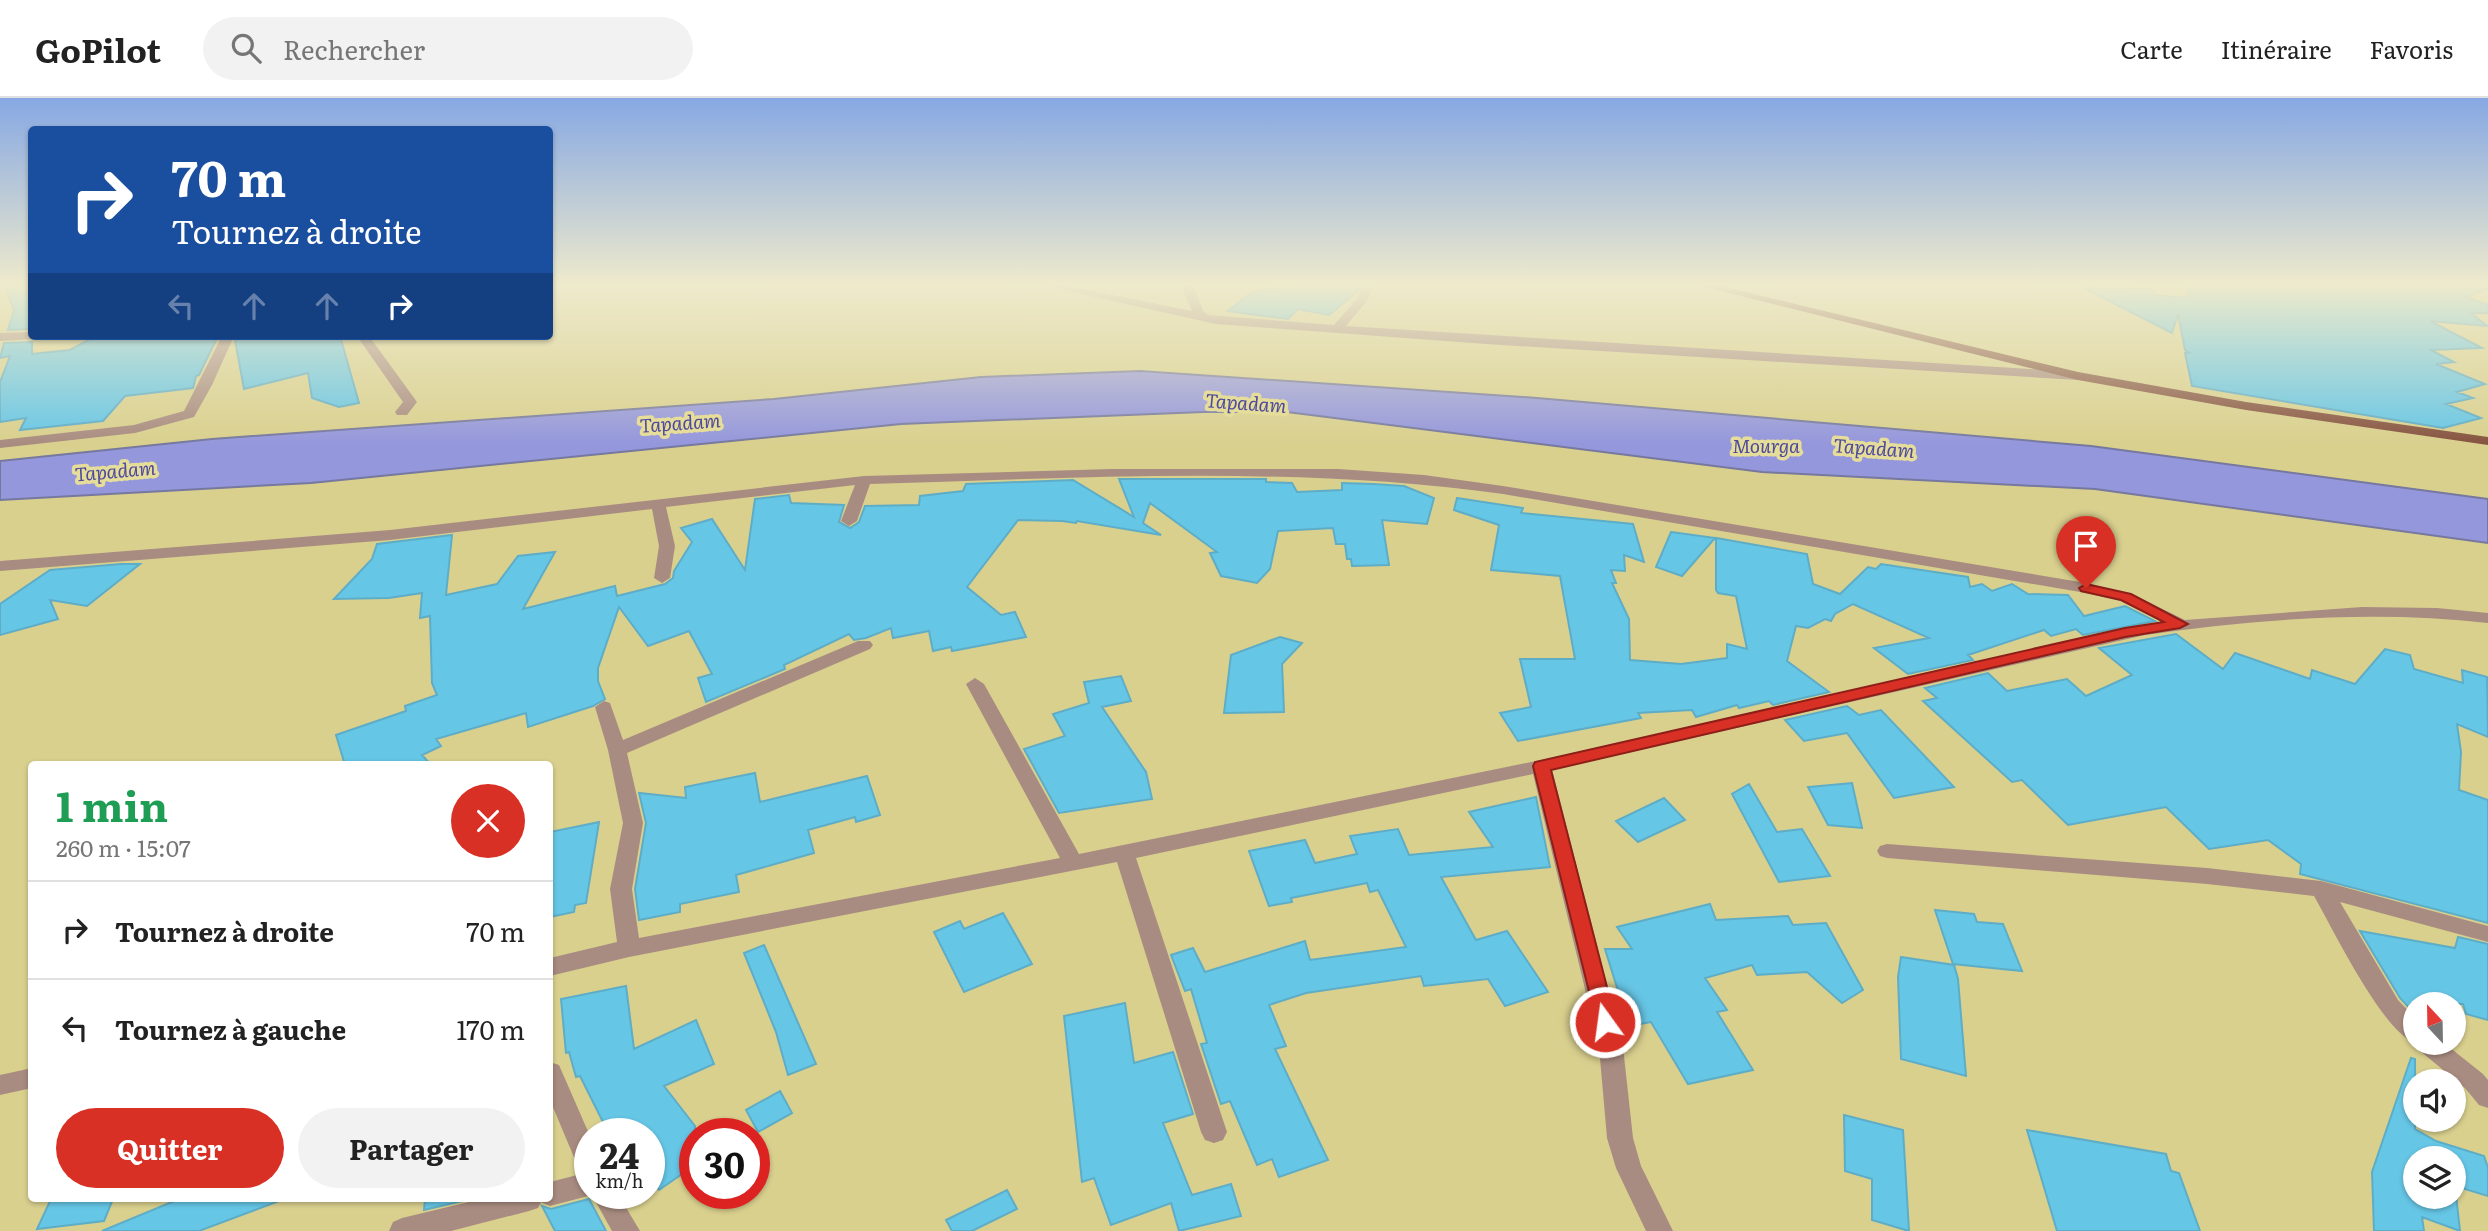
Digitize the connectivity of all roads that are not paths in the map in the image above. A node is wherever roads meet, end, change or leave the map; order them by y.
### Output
1 (1477, 338) edge
2 (1914, 338) edge
3 (226, 340) edge
4 (366, 340) edge
5 (2078, 376) junction
6 (402, 412) dead end
7 (2488, 441) edge
8 (0, 444) edge
9 (864, 480) junction
10 (658, 503) junction
11 (849, 521) dead end
12 (0, 566) edge
13 (662, 578) dead end
14 (2488, 618) edge
15 (2180, 624) junction
16 (864, 645) dead end
17 (975, 684) dead end
18 (604, 708) dead end
19 (617, 750) junction
20 (1541, 766) junction
21 (1886, 851) dead end
22 (1124, 853) junction
23 (1073, 862) junction
24 (2321, 889) junction
25 (2488, 934) edge
26 (629, 948) junction
27 (553, 966) edge
28 (2403, 1021) edge
29 (2442, 1055) edge
30 (553, 1079) edge
31 (28, 1080) edge
32 (0, 1085) edge
33 (2488, 1097) edge
34 (574, 1128) edge
35 (1214, 1132) dead end
36 (574, 1188) edge
37 (553, 1193) edge
38 (517, 1202) edge
39 (613, 1209) edge
40 (402, 1231) edge
41 (627, 1231) edge
42 (1660, 1231) edge

1 - 5 street
2 - 5 main road
3 - 8 street
4 - 6 street
5 - 7 main road
9 - 10 street
9 - 11 street
9 - 15 street
10 - 12 street
10 - 13 street
14 - 15 street
15 - 20 street
16 - 19 street
17 - 23 street
18 - 19 street
19 - 26 street
20 - 22 street
20 - 42 street
21 - 24 street
22 - 23 street
22 - 35 street
23 - 26 street
24 - 25 street
24 - 28 street
26 - 27 street
29 - 33 street
30 - 34 street
31 - 32 street
36 - 37 street
38 - 40 street
39 - 41 street

